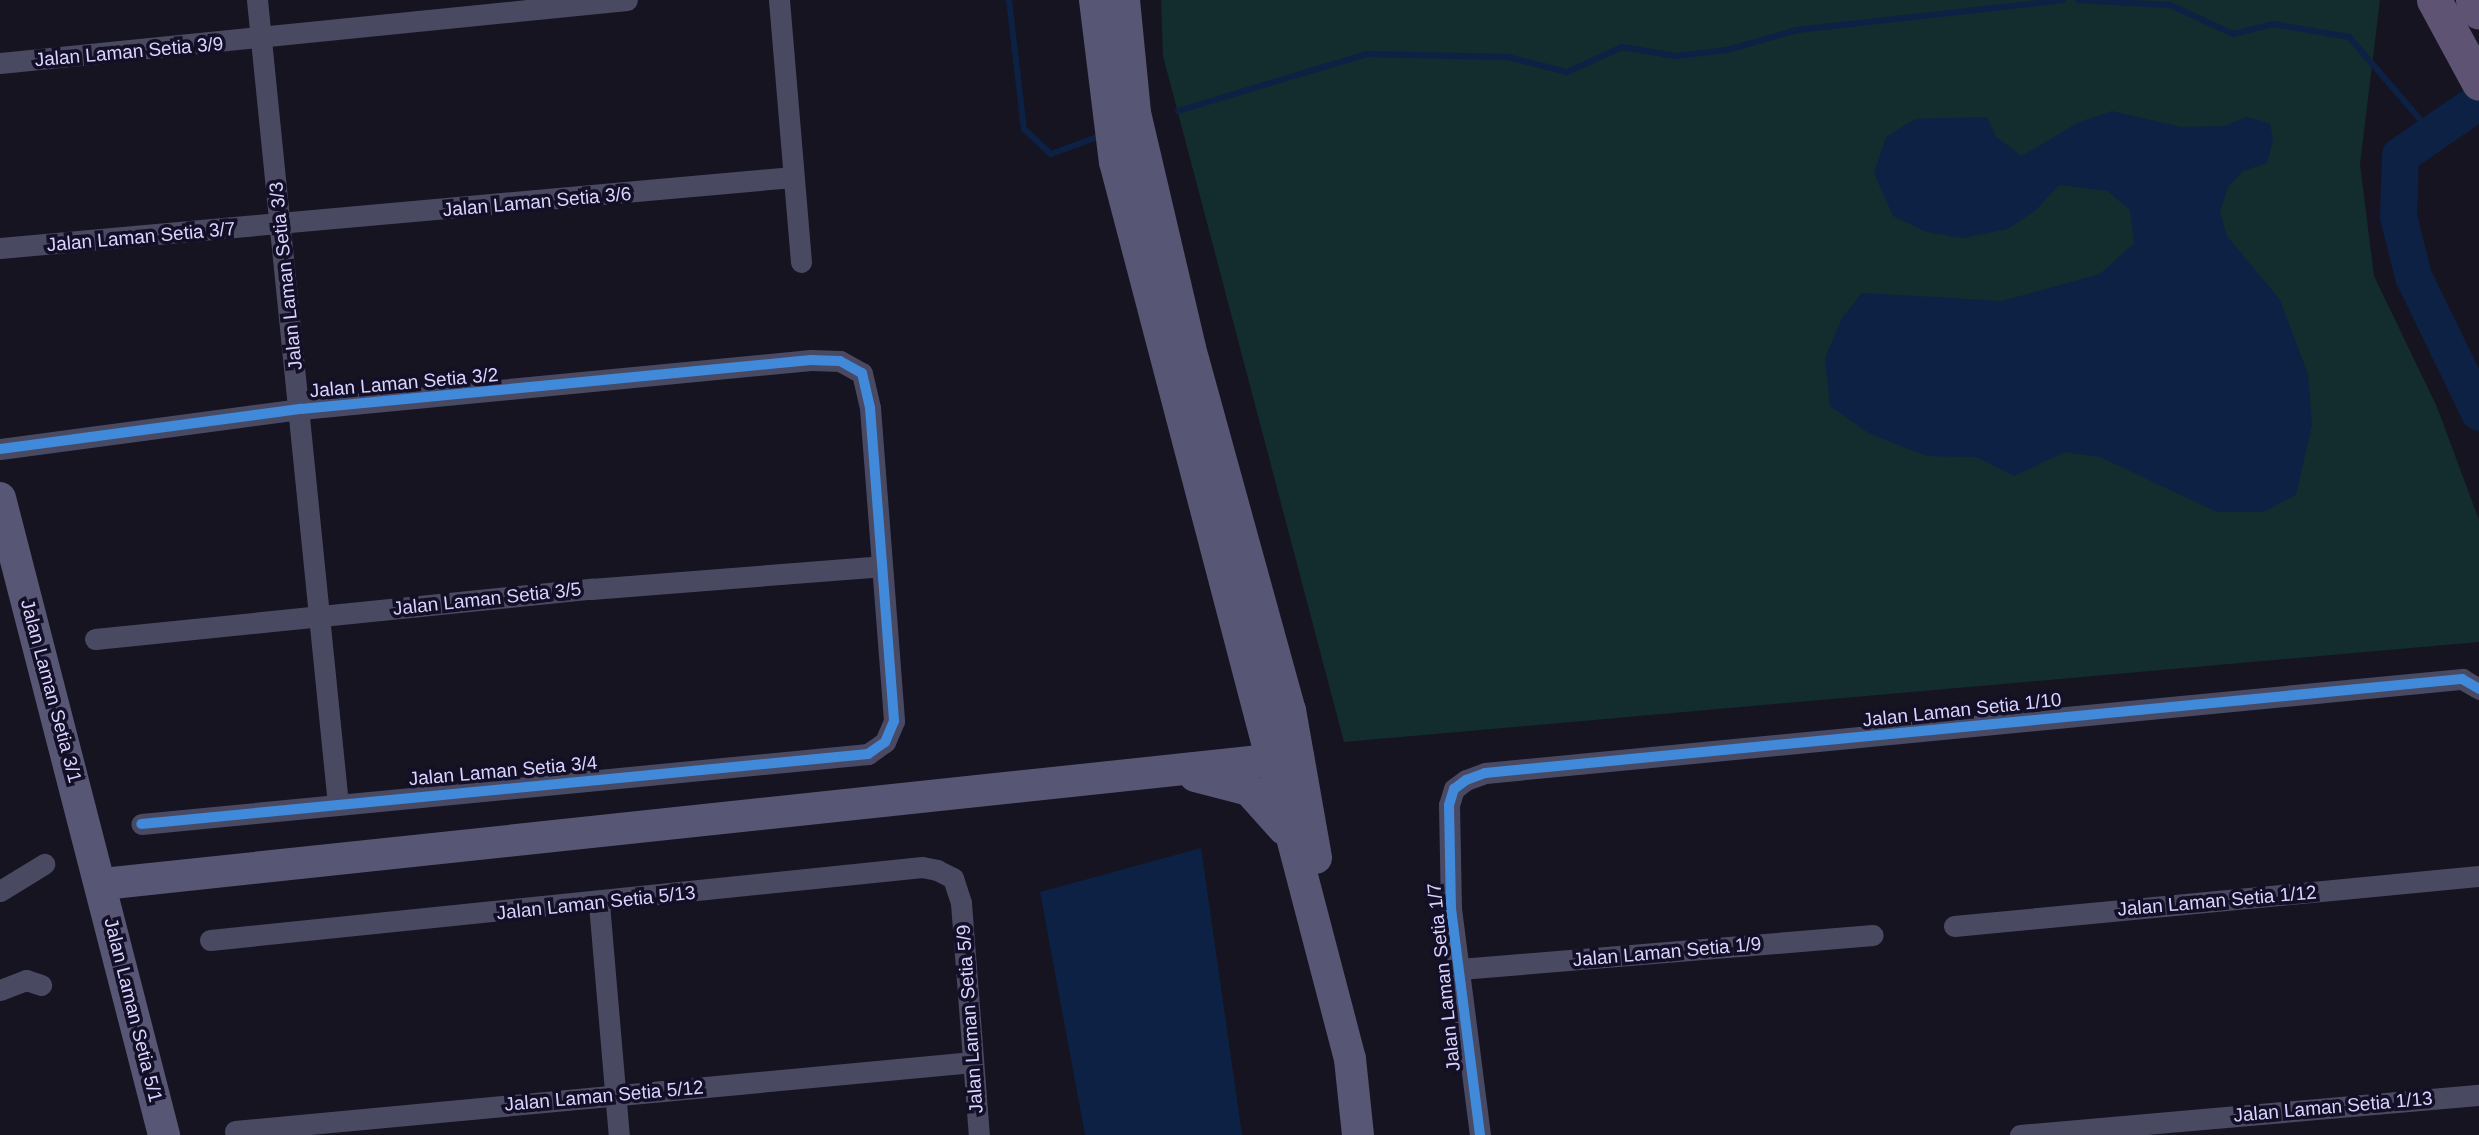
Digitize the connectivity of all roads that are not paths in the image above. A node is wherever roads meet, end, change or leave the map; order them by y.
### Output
1 (257, 0) edge
2 (627, 0) edge
3 (779, 0) edge
4 (1095, 0) edge
5 (1124, 0) edge
6 (2434, 0) edge
7 (2473, 0) edge
8 (2479, 12) edge
9 (259, 40) junction
10 (0, 63) edge
11 (2479, 83) edge
12 (793, 177) junction
13 (281, 226) junction
14 (0, 248) edge
15 (801, 262) dead end
16 (301, 409) junction
17 (0, 449) edge
18 (0, 498) edge
19 (881, 566) junction
20 (321, 616) junction
21 (95, 639) dead end
22 (2470, 684) edge
23 (1283, 759) junction
24 (1169, 772) junction
25 (1466, 780) joint
26 (338, 804) junction
27 (141, 824) dead end
28 (1294, 845) junction
29 (44, 863) dead end
30 (2479, 876) edge
31 (103, 884) junction
32 (0, 891) edge
33 (961, 903) joint
34 (598, 904) junction
35 (1954, 926) dead end
36 (1873, 935) dead end
37 (210, 940) dead end
38 (1460, 969) junction
39 (41, 985) dead end
40 (0, 990) edge
41 (973, 1062) junction
42 (616, 1095) junction
43 (2479, 1095) edge
44 (235, 1131) dead end
45 (164, 1135) edge
46 (619, 1135) edge
47 (979, 1135) edge
48 (1358, 1135) edge
49 (1372, 1135) edge
50 (1480, 1135) edge
51 (2020, 1135) edge

1 - 9 street, Jalan Laman Setia 3/3
2 - 9 street, Jalan Laman Setia 3/9
3 - 12 street
4 - 23 street
5 - 23 street
6 - 11 main road
7 - 8 main road
9 - 10 street, Jalan Laman Setia 3/9
9 - 13 street, Jalan Laman Setia 3/3
12 - 13 street, Jalan Laman Setia 3/6
12 - 15 street
13 - 14 street, Jalan Laman Setia 3/7
13 - 16 street, Jalan Laman Setia 3/3
16 - 17 street, Jalan Laman Setia 3/2
16 - 19 street, Jalan Laman Setia 3/2
16 - 20 street, Jalan Laman Setia 3/3
18 - 31 street, Jalan Laman Setia 3/1
19 - 20 street, Jalan Laman Setia 3/5
19 - 26 street, Jalan Laman Setia 3/4
20 - 21 street, Jalan Laman Setia 3/5
20 - 26 street, Jalan Laman Setia 3/3
22 - 25 street, Jalan Laman Setia 1/10
23 - 24 street
23 - 28 street
23 - 49 street
24 - 28 street
24 - 31 street
25 - 38 street, Jalan Laman Setia 1/7
26 - 27 street, Jalan Laman Setia 3/4
28 - 48 street
29 - 32 street
30 - 35 street, Jalan Laman Setia 1/12
31 - 45 street, Jalan Laman Setia 5/1
33 - 34 street, Jalan Laman Setia 5/13
33 - 41 street, Jalan Laman Setia 5/9
34 - 37 street, Jalan Laman Setia 5/13
34 - 42 street
36 - 38 street, Jalan Laman Setia 1/9
38 - 50 street, Jalan Laman Setia 1/7
39 - 40 street
41 - 42 street, Jalan Laman Setia 5/12
41 - 47 street, Jalan Laman Setia 5/9
42 - 44 street, Jalan Laman Setia 5/12
42 - 46 street
43 - 51 street, Jalan Laman Setia 1/13

